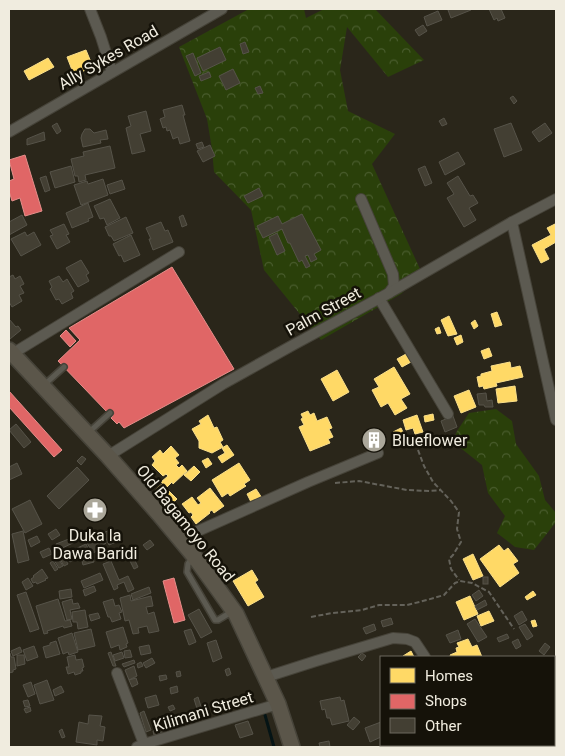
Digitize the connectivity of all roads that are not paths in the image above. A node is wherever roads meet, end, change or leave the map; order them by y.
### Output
1 (90, 9) edge
2 (222, 9) edge
3 (112, 72) junction
4 (9, 132) edge
5 (361, 199) dead end
6 (556, 199) edge
7 (512, 222) junction
8 (180, 252) dead end
9 (384, 295) junction
10 (10, 352) edge
11 (64, 367) dead end
12 (42, 387) junction
13 (110, 413) dead end
14 (448, 414) dead end
15 (556, 420) edge
16 (87, 434) junction
17 (378, 453) dead end
18 (108, 456) junction
19 (180, 540) junction
20 (424, 656) edge
21 (117, 673) dead end
22 (266, 677) junction
23 (278, 704) junction
24 (140, 746) edge
25 (292, 747) edge

1 - 3 street
2 - 3 street, Ally Sykes Road
3 - 4 street, Ally Sykes Road
5 - 9 street
6 - 7 street, Palm Street
7 - 9 street, Palm Street
7 - 15 street
8 - 10 street
9 - 14 street
9 - 18 street, Palm Street
10 - 12 main road, Old Bagamoyo Road
11 - 12 lane
12 - 16 main road, Old Bagamoyo Road
13 - 16 lane
16 - 18 main road, Old Bagamoyo Road
17 - 19 street
18 - 19 main road, Old Bagamoyo Road
19 - 22 main road, Old Bagamoyo Road
20 - 22 street
21 - 24 street
22 - 23 main road, Old Bagamoyo Road
23 - 24 street, Kilimani Street
23 - 25 main road, Old Bagamoyo Road

